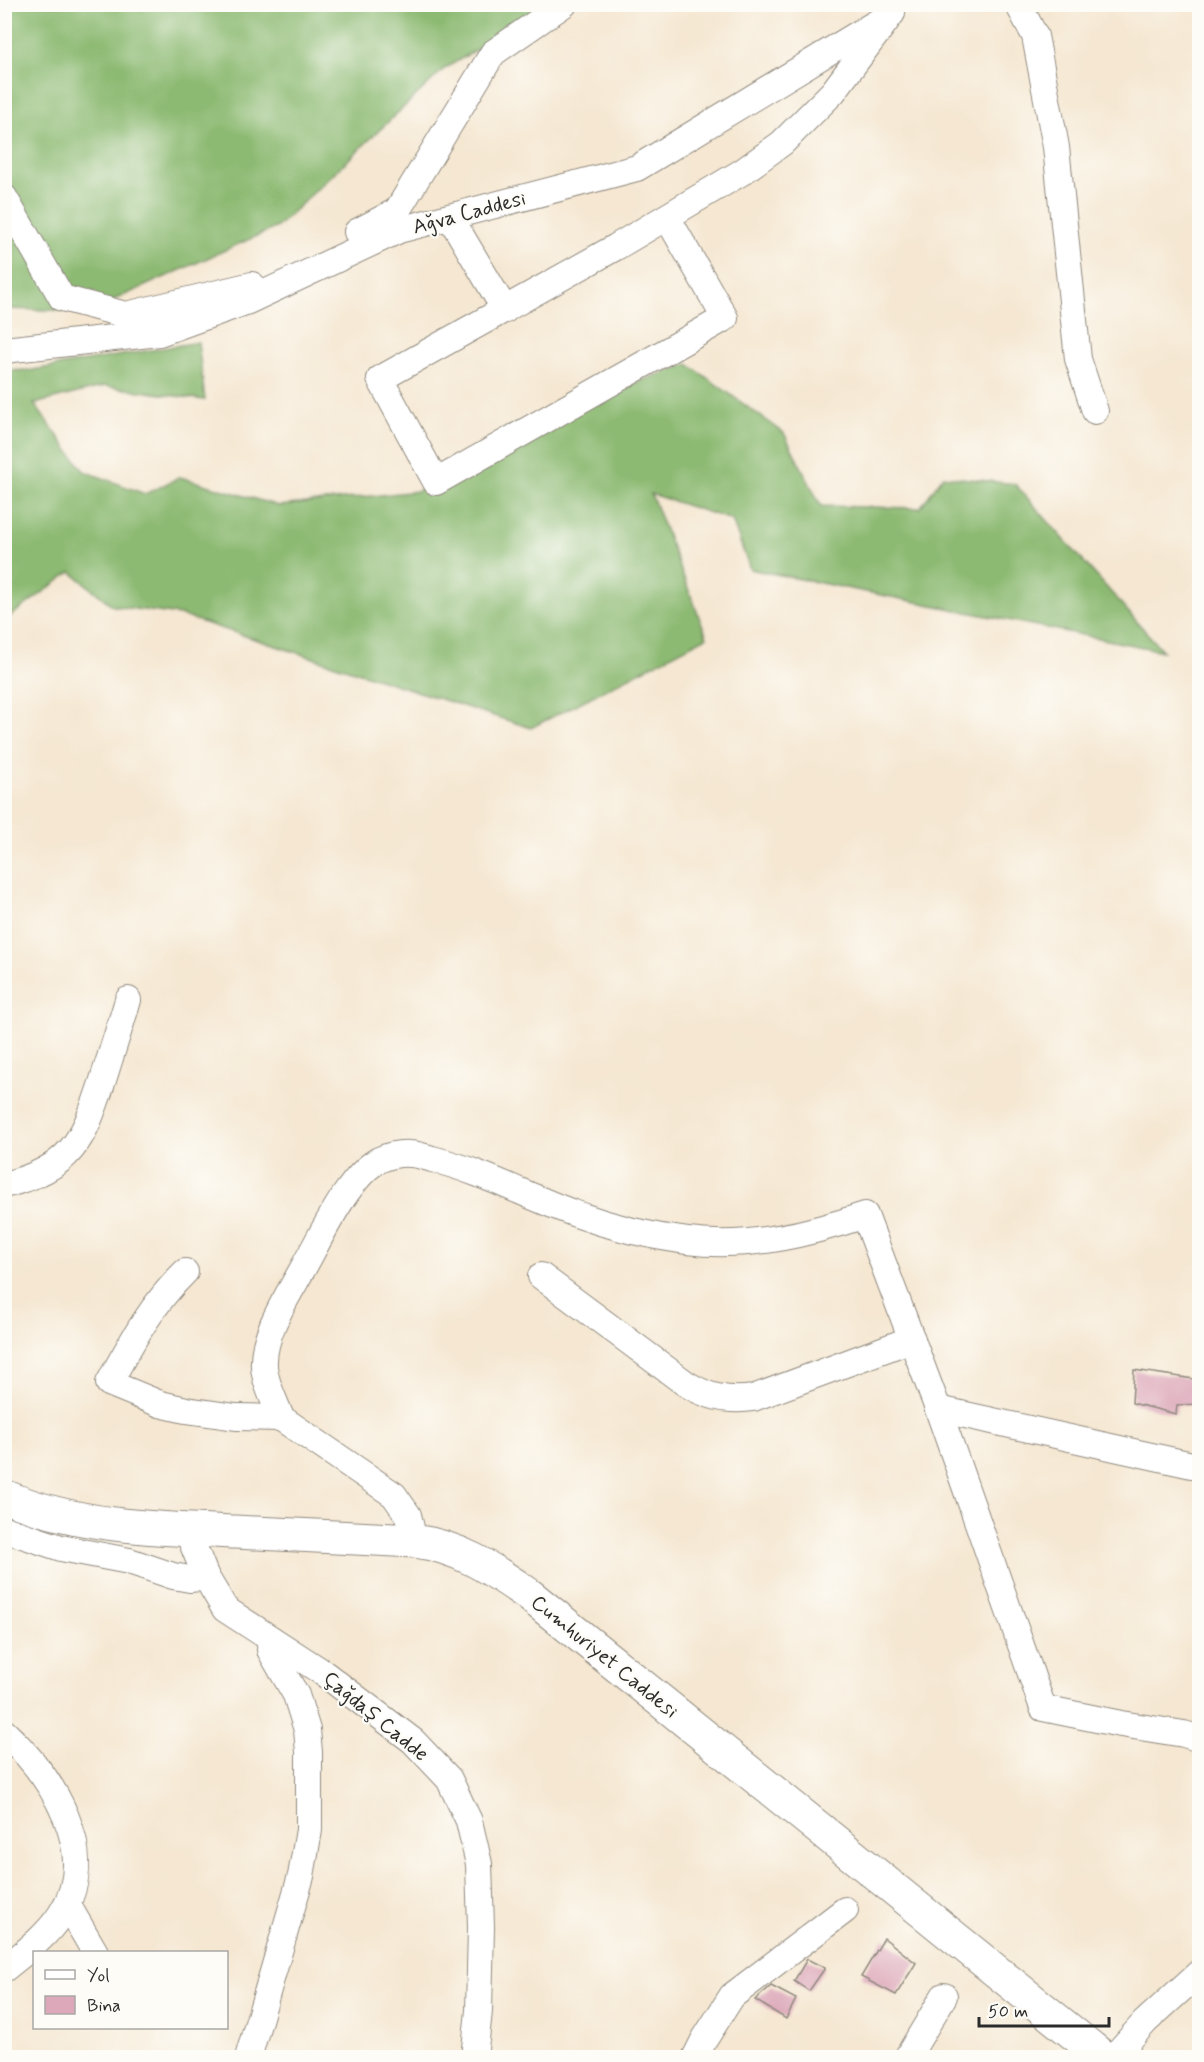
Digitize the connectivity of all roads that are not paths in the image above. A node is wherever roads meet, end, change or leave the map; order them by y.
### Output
1 (564, 4) edge
2 (1018, 4) edge
3 (899, 9) edge
4 (4, 197) edge
5 (450, 217) junction
6 (667, 217) junction
7 (505, 310) junction
8 (4, 350) edge
9 (1095, 411) dead end
10 (129, 1000) dead end
11 (4, 1185) edge
12 (185, 1272) dead end
13 (541, 1276) dead end
14 (912, 1339) junction
15 (938, 1409) junction
16 (281, 1418) junction
17 (1200, 1464) edge
18 (4, 1496) edge
19 (4, 1529) edge
20 (187, 1530) junction
21 (414, 1540) junction
22 (206, 1577) junction
23 (271, 1639) junction
24 (4, 1731) edge
25 (1200, 1739) edge
26 (67, 1904) junction
27 (845, 1910) dead end
28 (94, 1951) edge
29 (4, 1969) edge
30 (1200, 1972) edge
31 (944, 1996) dead end
32 (248, 2058) edge
33 (474, 2058) edge
34 (695, 2058) edge
35 (908, 2058) edge
36 (1104, 2058) edge
37 (1113, 2058) edge

1 - 4 street
2 - 9 street
3 - 5 street, Ağva Caddesi
3 - 6 street
5 - 7 street
5 - 8 street, Ağva Caddesi
6 - 7 street
6 - 7 street
10 - 11 street
12 - 16 street
13 - 14 street
14 - 15 street
14 - 16 street
15 - 17 street
15 - 25 street
16 - 21 street
18 - 20 main road, Cumhuriyet Caddesi
19 - 22 street
20 - 21 main road, Cumhuriyet Caddesi
20 - 22 street, Çağdaş Cadde
21 - 36 main road, Cumhuriyet Caddesi
22 - 23 street, Çağdaş Cadde
23 - 32 street
23 - 33 street, Çağdaş Cadde
24 - 26 street
26 - 28 street
26 - 29 street
27 - 34 street
30 - 37 street
31 - 35 street

